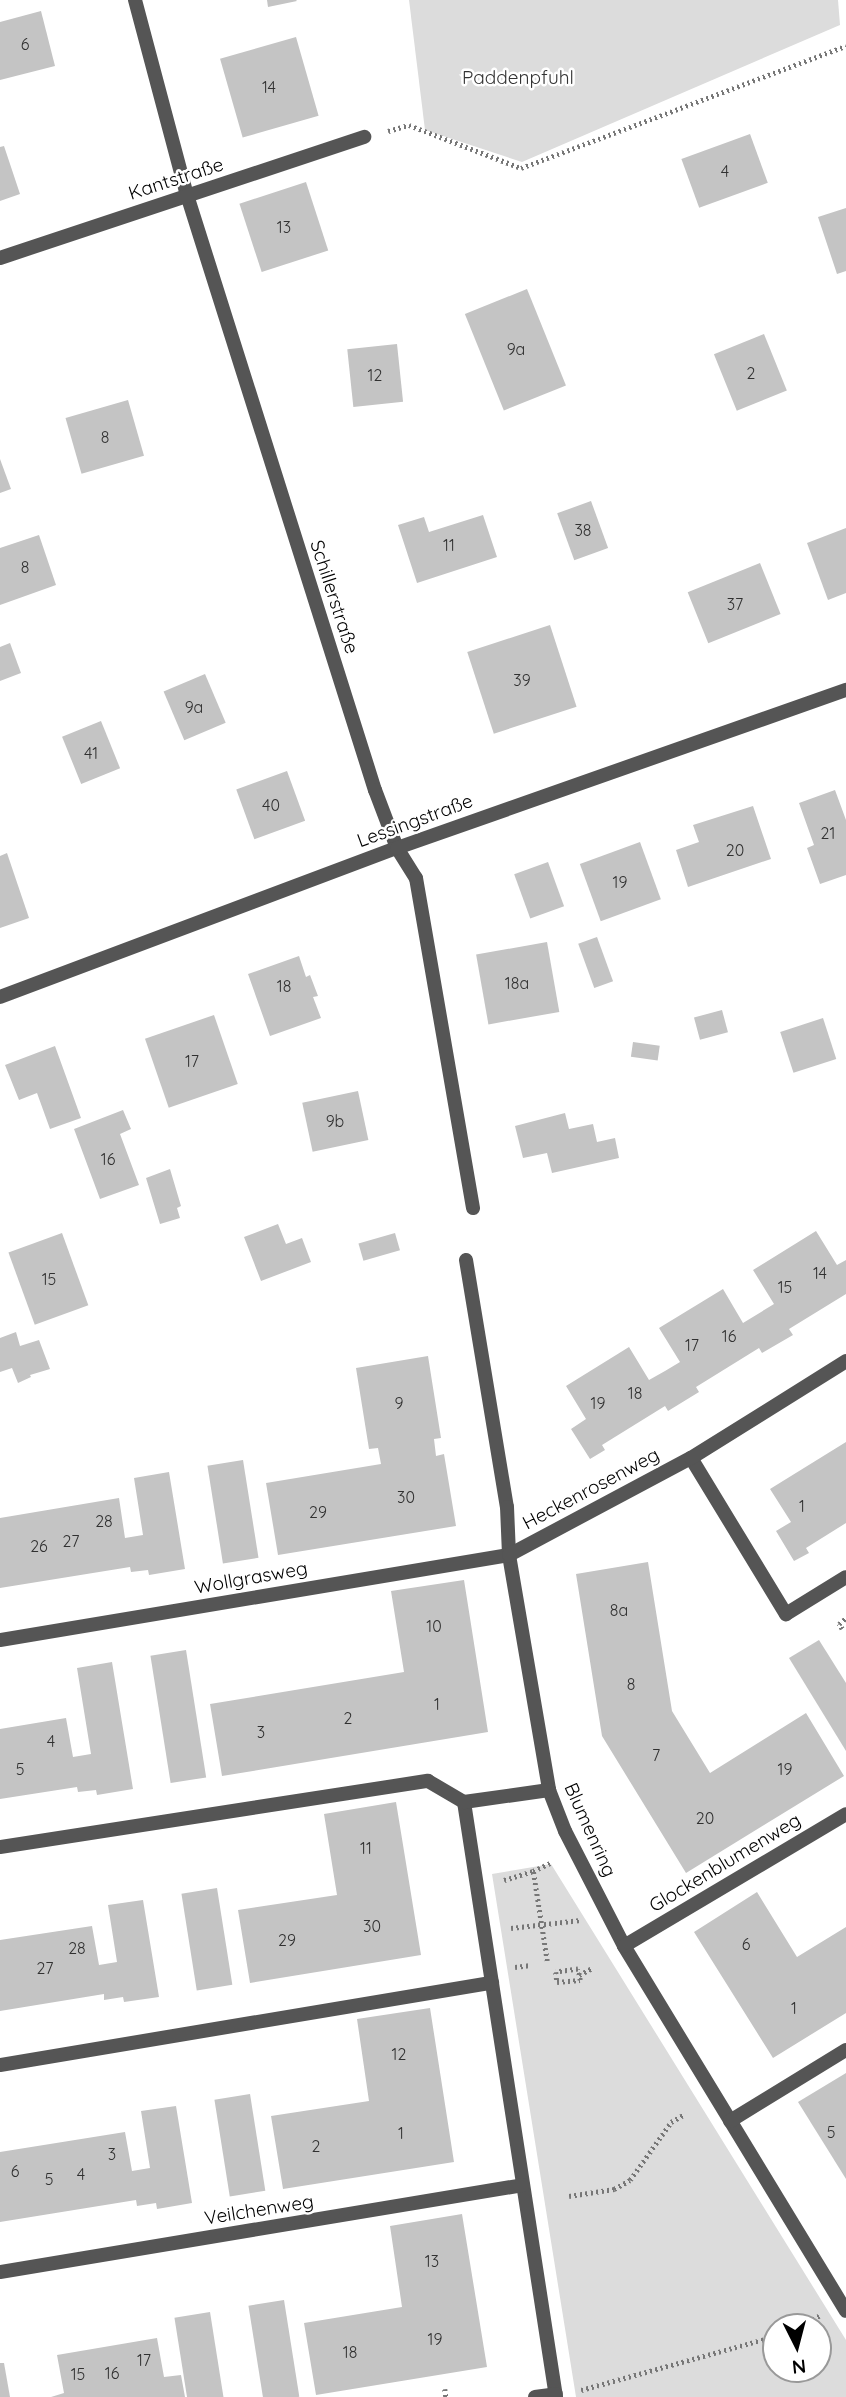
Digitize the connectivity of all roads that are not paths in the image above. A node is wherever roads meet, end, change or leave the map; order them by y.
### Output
1 (135, 0) edge
2 (364, 138) road end
3 (187, 195) junction
4 (0, 258) edge
5 (846, 690) edge
6 (397, 848) junction
7 (0, 997) edge
8 (473, 1208) dead end
9 (466, 1260) dead end
10 (846, 1361) edge
11 (691, 1458) junction
12 (509, 1555) junction
13 (846, 1577) edge
14 (0, 1640) edge
15 (548, 1790) junction
16 (464, 1802) junction
17 (846, 1814) edge
18 (0, 1847) edge
19 (624, 1946) junction
20 (492, 1983) junction
21 (846, 2050) edge
22 (0, 2065) edge
23 (730, 2121) junction
24 (523, 2185) junction
25 (0, 2272) edge
26 (844, 2304) edge
27 (556, 2395) edge
28 (535, 2397) edge

1 - 3 street, Schillerstraße
2 - 3 street, Kantstraße
3 - 4 street, Kantstraße
3 - 6 street, Schillerstraße
5 - 6 street, Lessingstraße
6 - 7 street, Lessingstraße
6 - 8 street, Schillerstraße
9 - 12 street, Blumenring
10 - 11 street, Heckenrosenweg
11 - 12 street, Heckenrosenweg
11 - 13 street, Heckenrosenweg
12 - 14 street, Wollgrasweg
12 - 15 street, Blumenring
15 - 16 street
15 - 19 street, Blumenring
16 - 18 street
16 - 20 street
17 - 19 street, Glockenblumenweg
19 - 23 street, Blumenring
20 - 22 street
20 - 24 street
21 - 23 street
23 - 26 street, Blumenring
24 - 25 street, Veilchenweg
24 - 27 street
27 - 28 street

